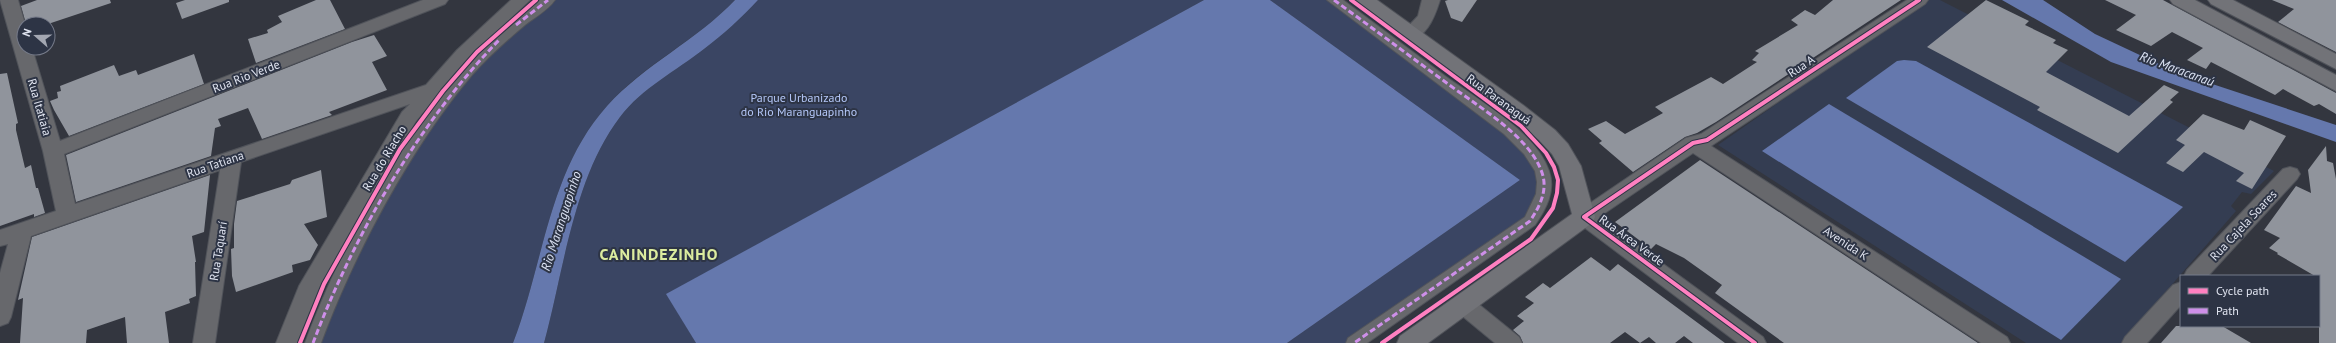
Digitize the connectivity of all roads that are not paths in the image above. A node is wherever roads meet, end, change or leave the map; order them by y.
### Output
1 (439, 0) edge
2 (521, 0) edge
3 (548, 0) edge
4 (1334, 0) edge
5 (1364, 0) edge
6 (1431, 0) edge
7 (1919, 0) edge
8 (2180, 0) edge
9 (2218, 0) edge
10 (10, 3) edge
11 (1410, 34) junction
12 (2336, 62) edge
13 (2336, 84) edge
14 (430, 90) junction
15 (1693, 143) junction
16 (53, 151) junction
17 (232, 159) junction
18 (2290, 174) dead end
19 (67, 214) junction
20 (1584, 217) junction
21 (21, 232) junction
22 (0, 238) edge
23 (2196, 275) edge
24 (2180, 293) edge
25 (1463, 304) junction
26 (0, 317) edge
27 (204, 343) edge
28 (287, 343) edge
29 (312, 343) edge
30 (1354, 343) edge
31 (1409, 343) edge
32 (1510, 343) edge
33 (1755, 343) edge
34 (1999, 343) edge
35 (2133, 343) edge

1 - 16 street, Rua Rio Verde
2 - 14 street, Rua do Riacho
3 - 29 street
4 - 30 street
5 - 11 main road, Rua Paranaguá
6 - 11 street
7 - 15 street, Rua A
8 - 13 main road
9 - 12 main road
10 - 16 street, Rua Itatiaia
11 - 20 main road, Rua Paranaguá
14 - 17 street, Rua Tatiana
14 - 28 street, Rua do Riacho
15 - 20 street, Rua Área Verde
15 - 34 street, Avenida K
16 - 19 street, Rua Itatiaia
17 - 19 street, Rua Tatiana
17 - 27 street, Rua Taquarí
18 - 23 street, Rua Cajela Soares
19 - 21 street, Rua Tatiana
20 - 25 main road, Rua Área Verde
20 - 33 street, Rua Área Verde
21 - 22 street, Rua Tatiana
21 - 26 street
24 - 35 street
25 - 31 main road, Rua Área Verde
25 - 32 street

